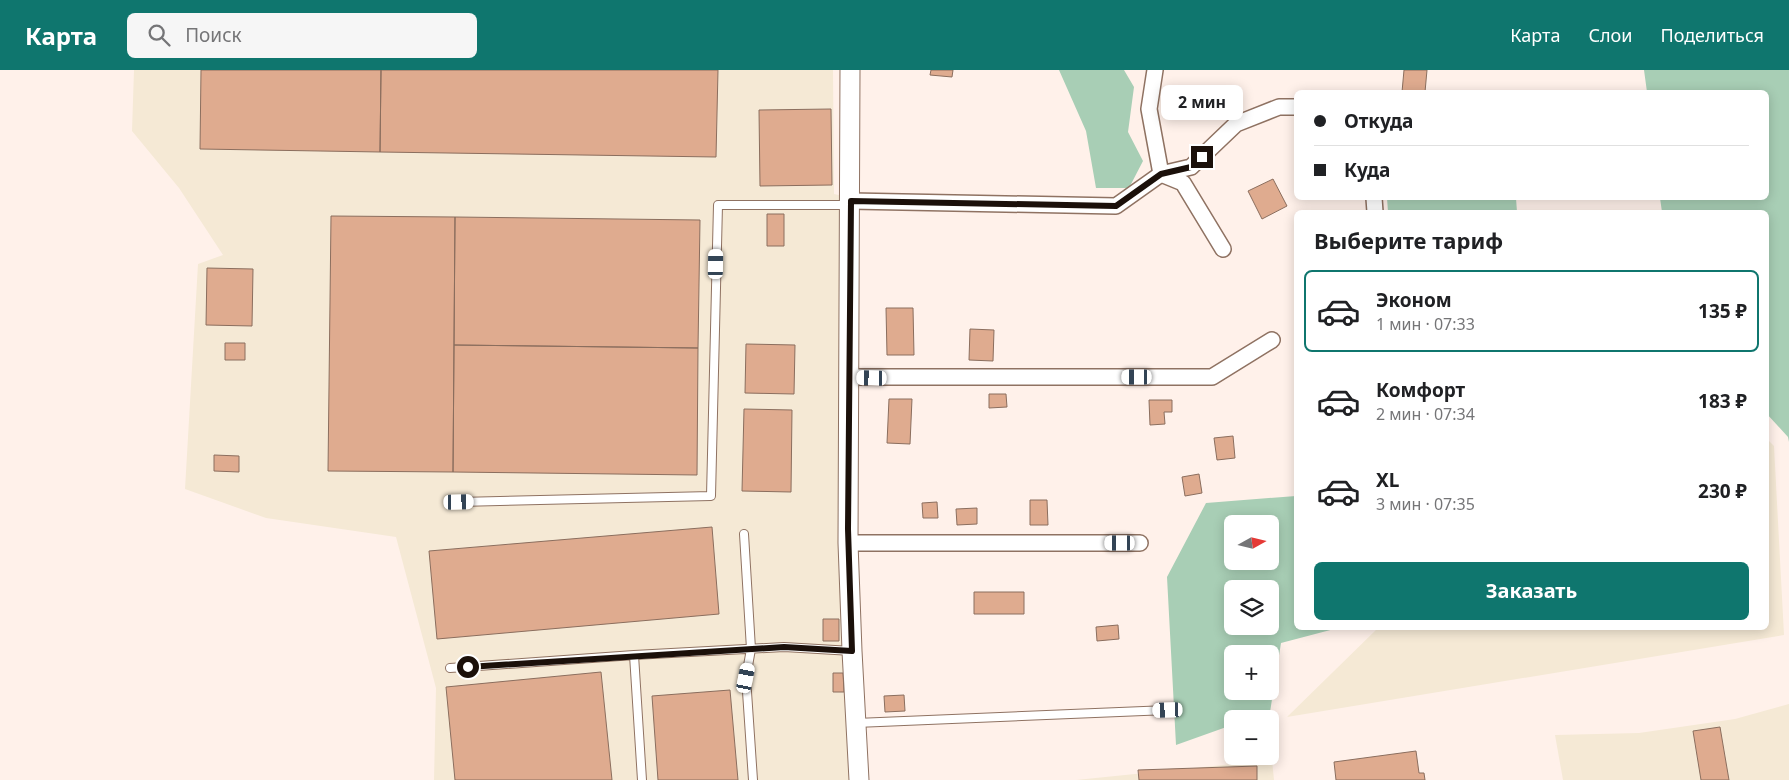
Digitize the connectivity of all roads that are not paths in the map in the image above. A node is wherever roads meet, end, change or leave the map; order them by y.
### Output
1 (850, 70) edge
2 (1155, 70) edge
3 (1294, 107) edge
4 (1161, 174) junction
5 (851, 203) junction
6 (1222, 249) dead end
7 (1272, 340) dead end
8 (849, 377) junction
9 (459, 502) dead end
10 (744, 534) dead end
11 (848, 542) junction
12 (1140, 543) dead end
13 (752, 649) junction
14 (852, 651) junction
15 (634, 655) junction
16 (450, 668) dead end
17 (1168, 710) dead end
18 (856, 723) junction
19 (642, 780) edge
20 (753, 780) edge
21 (859, 780) edge

1 - 5 street
2 - 4 street
3 - 4 street
4 - 5 street
4 - 6 street
5 - 8 street
5 - 9 lane
7 - 8 street
8 - 11 street
10 - 13 lane
11 - 12 street
11 - 14 street
13 - 14 lane
13 - 15 lane
13 - 20 lane
14 - 18 street
15 - 16 lane
15 - 19 lane
17 - 18 lane
18 - 21 street

